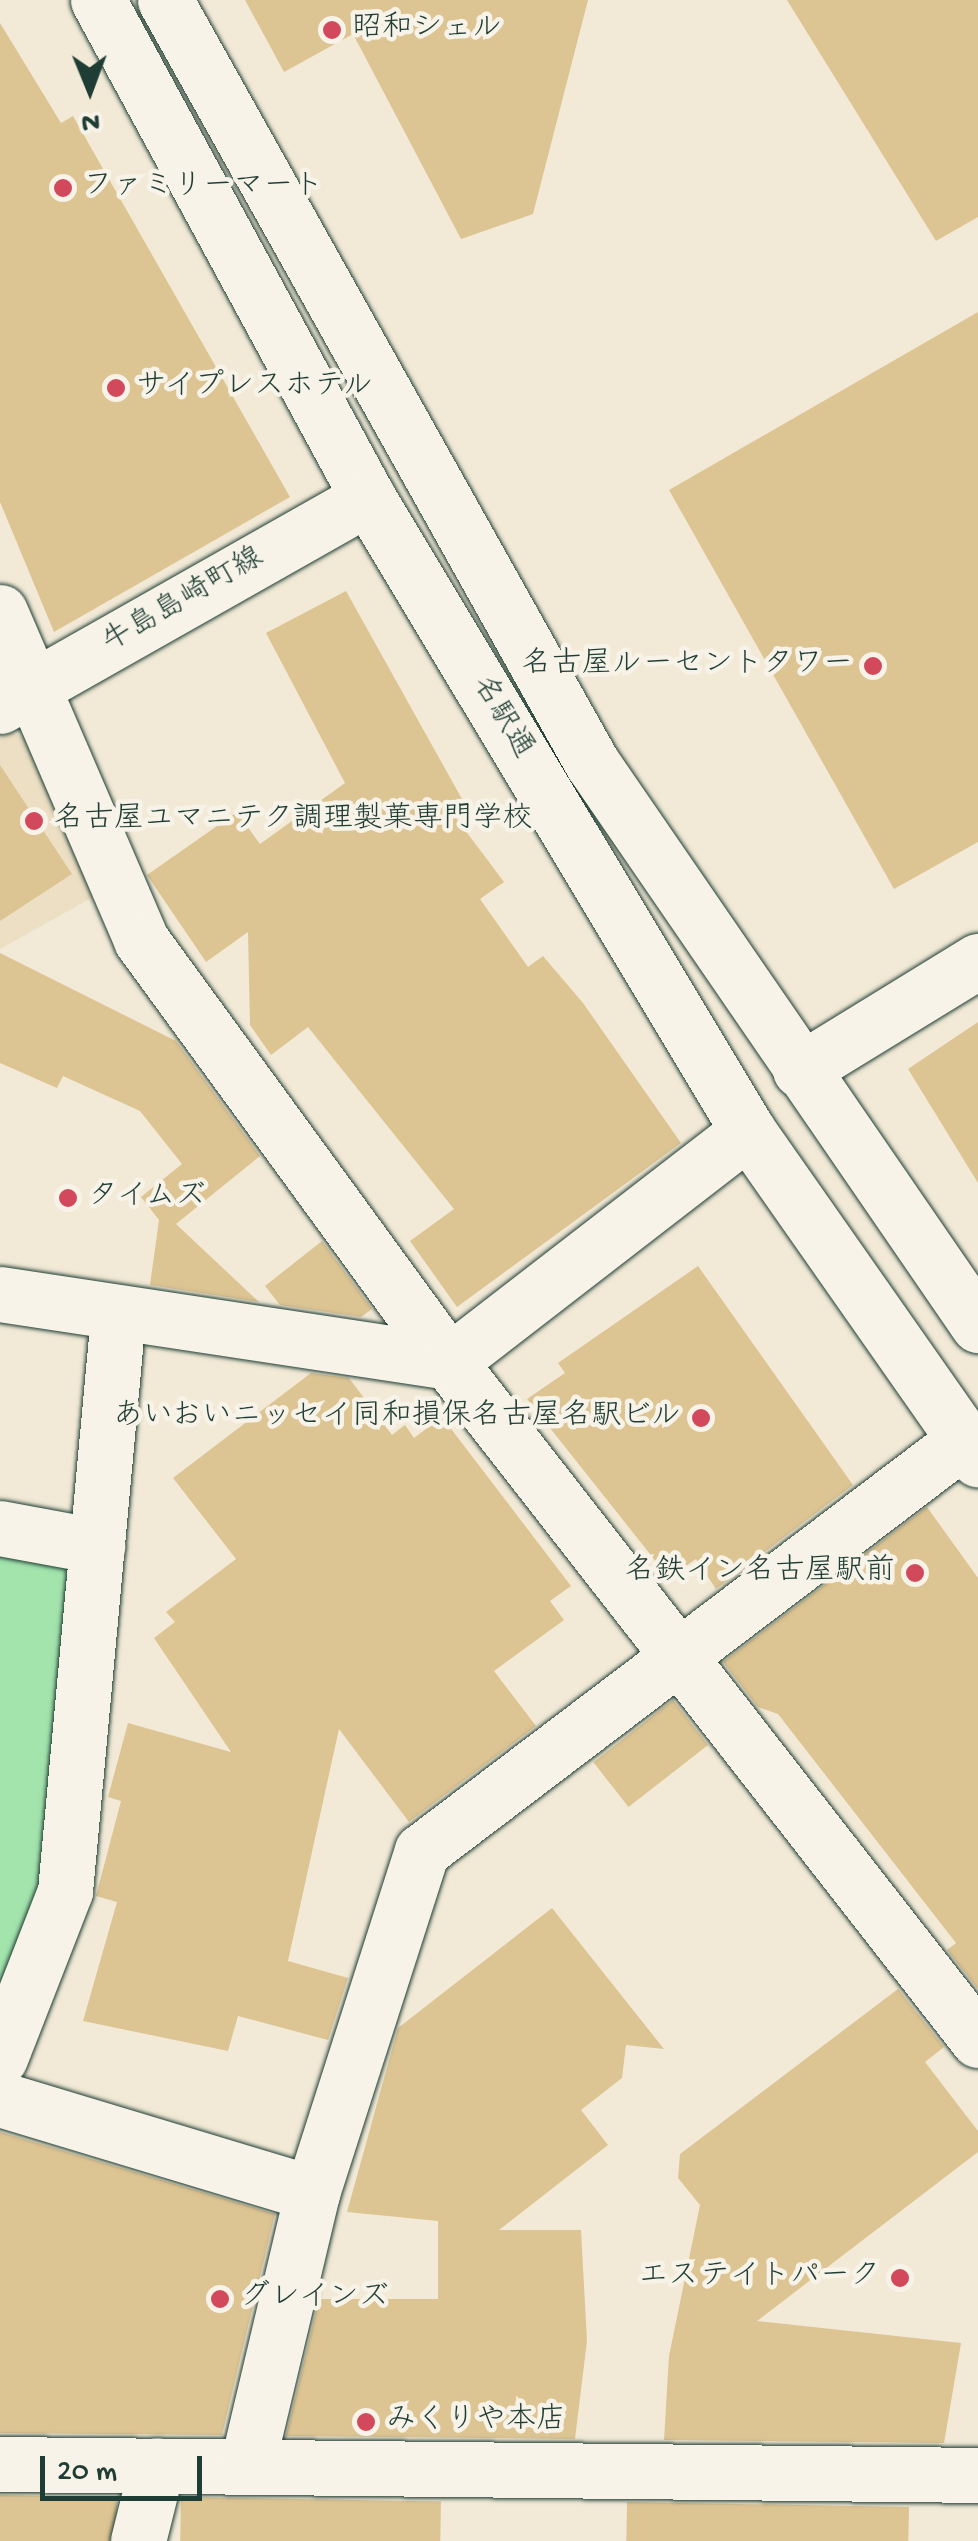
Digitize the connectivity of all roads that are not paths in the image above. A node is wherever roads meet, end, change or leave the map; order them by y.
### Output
1 (98, 0) edge
2 (165, 0) edge
3 (368, 498) junction
4 (0, 612) edge
5 (15, 698) edge
6 (978, 961) edge
7 (800, 1070) junction
8 (748, 1131) junction
9 (0, 1294) edge
10 (118, 1315) junction
11 (978, 1326) edge
12 (448, 1362) junction
13 (971, 1450) edge
14 (0, 1528) edge
15 (97, 1546) junction
16 (673, 1653) junction
17 (978, 2040) edge
18 (0, 2058) edge
19 (0, 2100) edge
20 (312, 2193) junction
21 (0, 2464) edge
22 (157, 2466) junction
23 (247, 2466) junction
24 (978, 2475) edge
25 (138, 2541) edge

1 - 3 street, 名駅通
2 - 7 street, 名駅通
3 - 5 street, 牛島島崎町線
3 - 8 street, 名駅通
4 - 5 street
5 - 12 street
6 - 7 street
7 - 11 street, 名駅通
8 - 12 street
8 - 13 street, 名駅通
9 - 10 street
10 - 12 street
10 - 15 street
12 - 16 street
13 - 16 street
14 - 15 street
15 - 18 street
16 - 17 street
16 - 20 street
19 - 20 street
20 - 23 street
21 - 22 street
22 - 23 street
22 - 25 street
23 - 24 street

